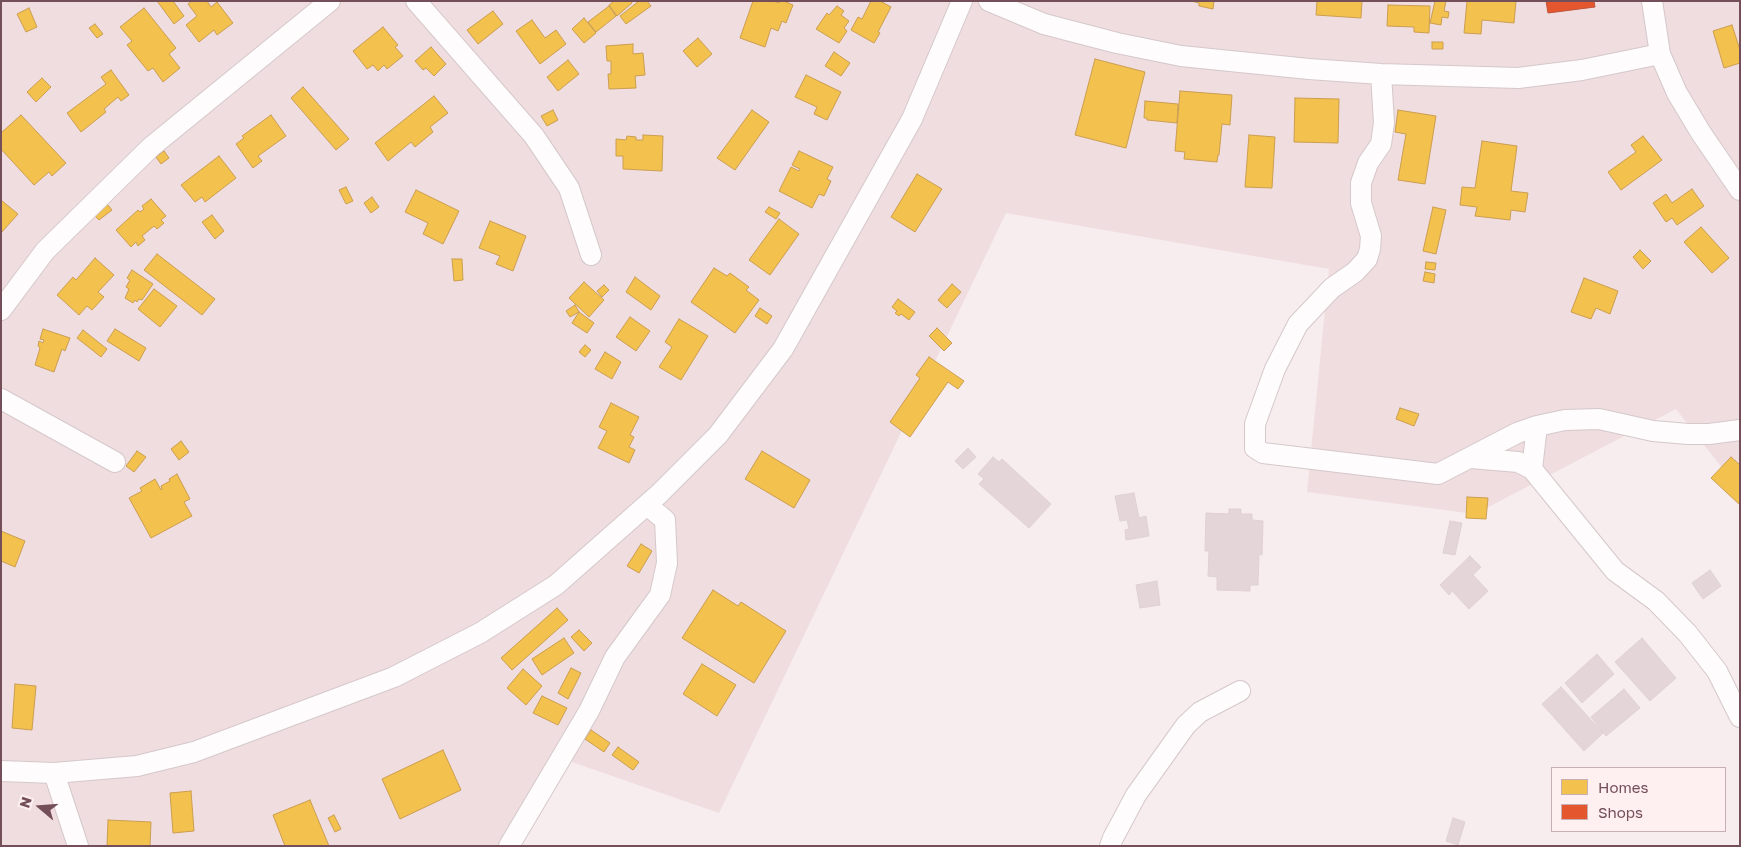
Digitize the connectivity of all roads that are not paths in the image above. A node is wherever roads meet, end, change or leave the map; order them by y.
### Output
1 (330, 1) edge
2 (416, 1) edge
3 (962, 1) edge
4 (989, 1) edge
5 (1652, 1) edge
6 (1660, 54) junction
7 (1381, 74) junction
8 (1740, 190) edge
9 (590, 255) dead end
10 (1, 310) edge
11 (1, 399) edge
12 (1537, 426) junction
13 (1740, 430) edge
14 (1470, 458) junction
15 (115, 462) dead end
16 (1532, 469) junction
17 (648, 505) junction
18 (1240, 690) dead end
19 (1740, 717) edge
20 (1, 771) edge
21 (54, 773) junction
22 (78, 846) edge
23 (509, 846) edge
24 (1110, 846) edge

1 - 10 street
2 - 9 street
3 - 17 street
4 - 7 street
5 - 6 street
6 - 7 street
6 - 8 street
7 - 14 street
11 - 15 street
12 - 13 street
12 - 14 street
12 - 16 street
14 - 16 street
16 - 19 street
17 - 21 street
17 - 23 street
18 - 24 street
20 - 21 street
21 - 22 street

